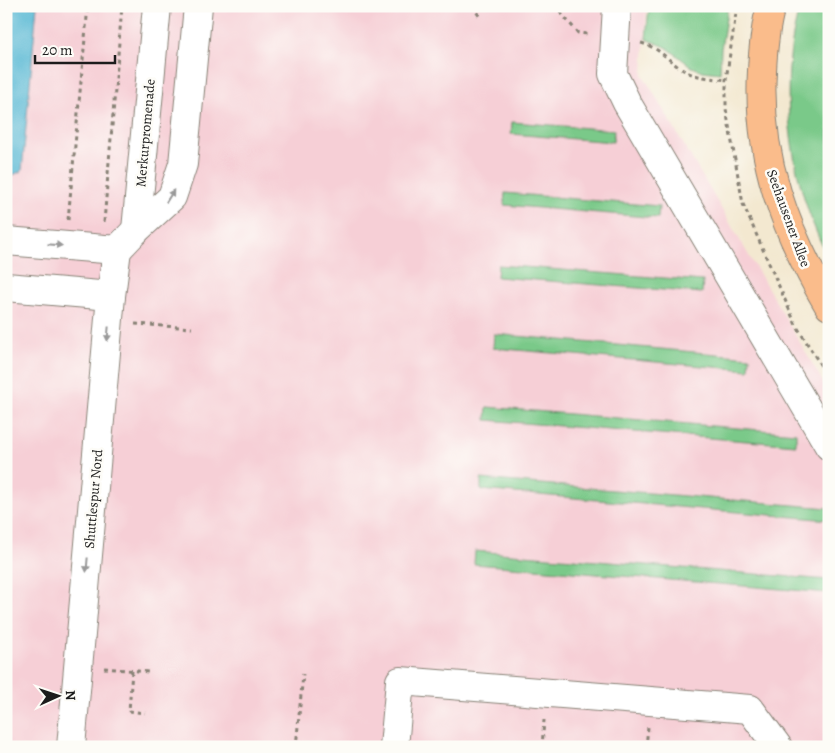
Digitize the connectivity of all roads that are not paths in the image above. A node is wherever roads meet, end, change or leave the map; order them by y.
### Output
1 (157, 6) edge
2 (198, 6) edge
3 (617, 6) edge
4 (770, 6) edge
5 (136, 230) junction
6 (6, 241) edge
7 (109, 250) junction
8 (6, 287) edge
9 (829, 306) edge
10 (110, 309) junction
11 (829, 446) edge
12 (71, 747) edge
13 (394, 747) edge
14 (778, 747) edge

1 - 5 lane, Merkurpromenade
5 -> 2 lane
3 - 11 lane
4 - 9 main road, Seehausener Allee
5 - 7 lane
6 -> 7 lane
7 - 10 lane, Shuttlespur Nord
8 - 10 lane
10 -> 12 lane, Shuttlespur Nord
13 - 14 lane

